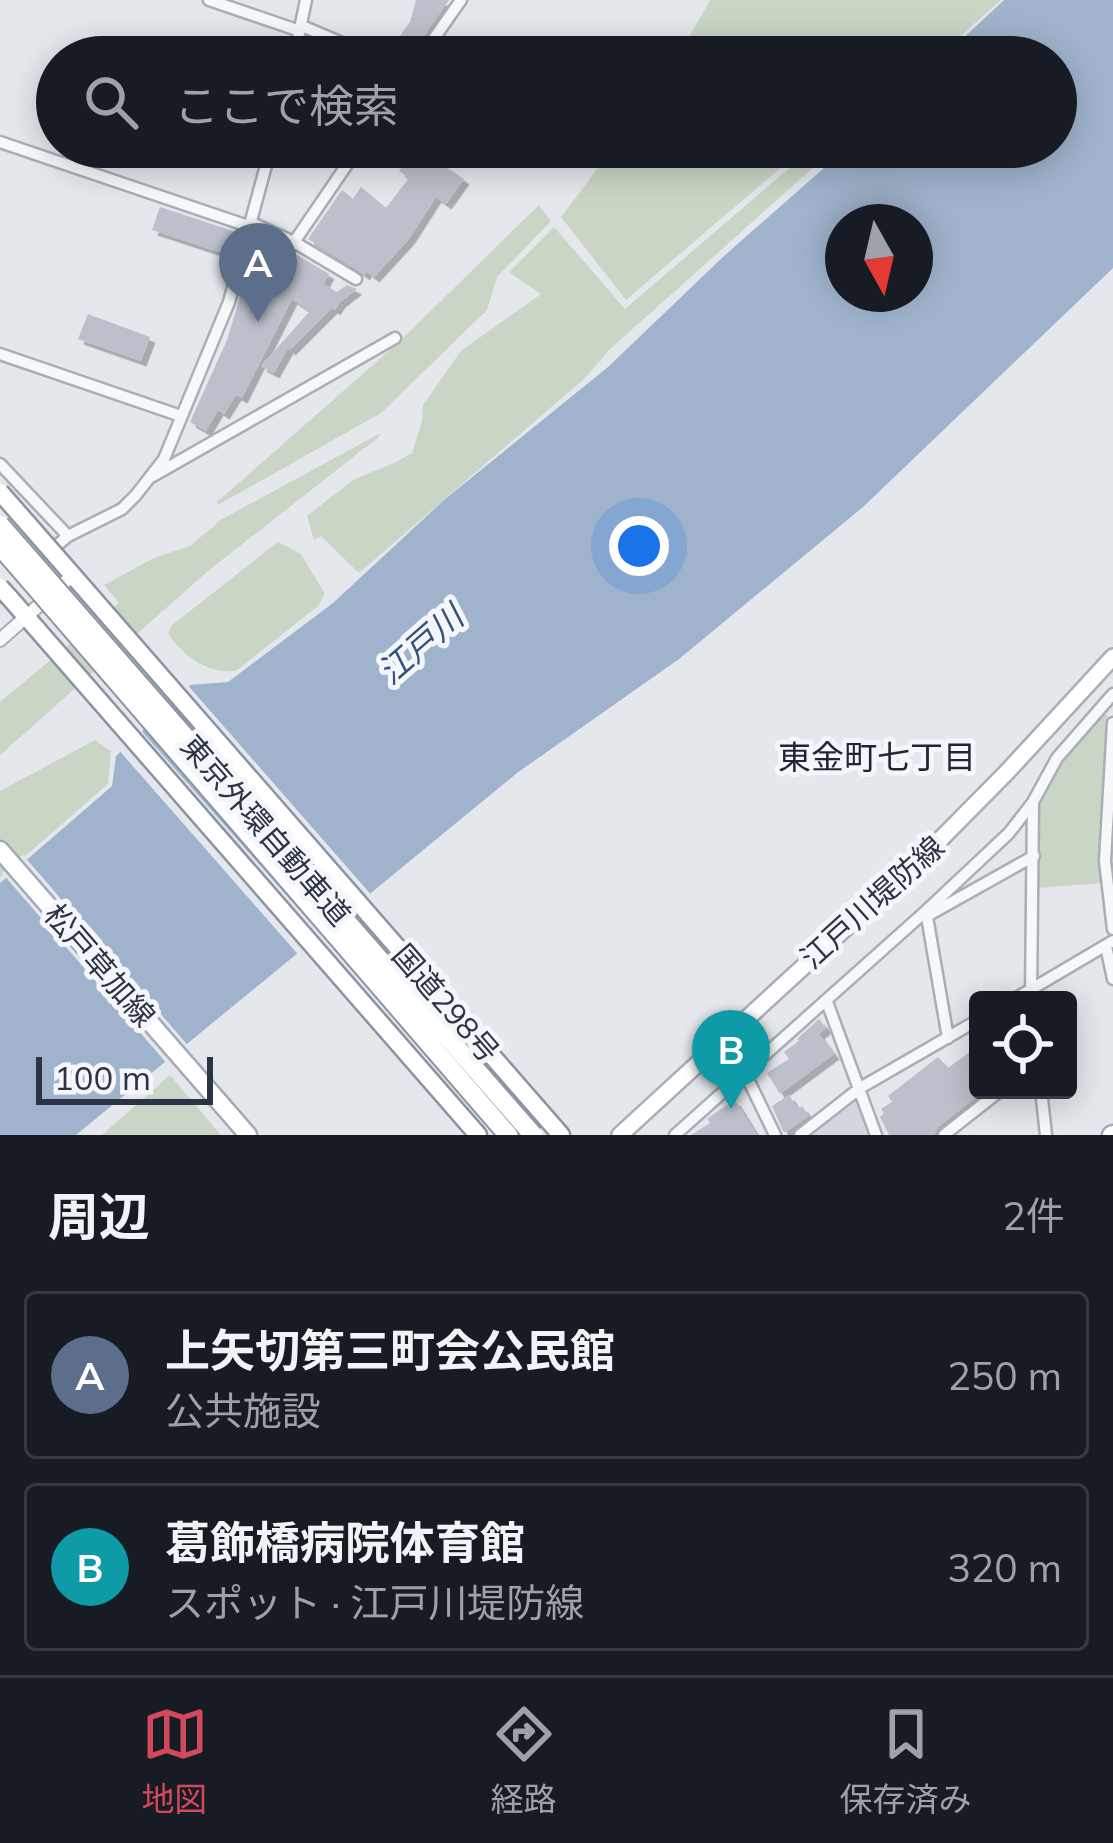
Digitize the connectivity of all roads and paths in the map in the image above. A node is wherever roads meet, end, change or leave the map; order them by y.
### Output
1 (209, 0) edge
2 (306, 0) edge
3 (461, 0) edge
4 (301, 29) junction
5 (299, 36) edge
6 (320, 36) edge
7 (436, 36) edge
8 (0, 142) edge
9 (36, 154) edge
10 (79, 168) edge
11 (266, 168) edge
12 (345, 168) edge
13 (251, 225) junction
14 (294, 242) junction
15 (276, 273) dead end
16 (356, 279) dead end
17 (395, 338) dead end
18 (0, 354) edge
19 (181, 416) junction
20 (0, 464) edge
21 (149, 478) junction
22 (0, 492) edge
23 (0, 525) edge
24 (68, 536) junction
25 (0, 546) edge
26 (74, 575) junction
27 (3, 593) edge
28 (26, 617) junction
29 (0, 640) edge
30 (1113, 657) edge
31 (1113, 694) edge
32 (1113, 723) edge
33 (1033, 802) junction
34 (0, 850) edge
35 (1034, 856) junction
36 (926, 914) junction
37 (1113, 929) edge
38 (1109, 944) edge
39 (1113, 979) edge
40 (1030, 991) edge
41 (1036, 991) edge
42 (827, 1002) junction
43 (969, 1025) edge
44 (948, 1038) junction
45 (746, 1075) junction
46 (860, 1088) junction
47 (990, 1099) edge
48 (1042, 1099) edge
49 (248, 1135) edge
50 (478, 1135) edge
51 (508, 1135) edge
52 (533, 1135) edge
53 (561, 1135) edge
54 (620, 1135) edge
55 (675, 1135) edge
56 (775, 1135) edge
57 (800, 1135) edge
58 (876, 1135) edge
59 (944, 1135) edge
60 (1046, 1135) edge

1 - 4 street
2 - 4 street
3 - 7 street
4 - 5 street
4 - 6 street
8 - 9 street
10 - 13 street
11 - 13 street
12 - 14 street
13 - 14 street
13 - 19 street
14 - 15 street
14 - 16 street
17 - 21 street
18 - 19 street
19 - 21 street
20 - 24 street
21 - 24 street
22 - 26 main road, 国道298号, bridge
23 - 52 highway, 東京外環自動車道, bridge
24 - 27 street
25 - 51 highway, 東京外環自動車道, bridge
26 - 28 street
26 - 53 main road, 国道298号
27 - 28 main road, 国道298号
28 - 29 street
28 - 50 main road, 国道298号
30 - 54 main road, 江戸川堤防線
31 - 33 street
32 - 37 street
33 - 35 street
33 - 36 street
34 - 49 main road, 松戸草加線
35 - 36 street
35 - 40 street
36 - 42 street
36 - 44 street
38 - 39 street
38 - 41 street
42 - 45 street
42 - 46 street
43 - 44 street
44 - 46 street
45 - 55 street
45 - 56 street
46 - 57 street
46 - 58 street
47 - 59 street
48 - 60 street

